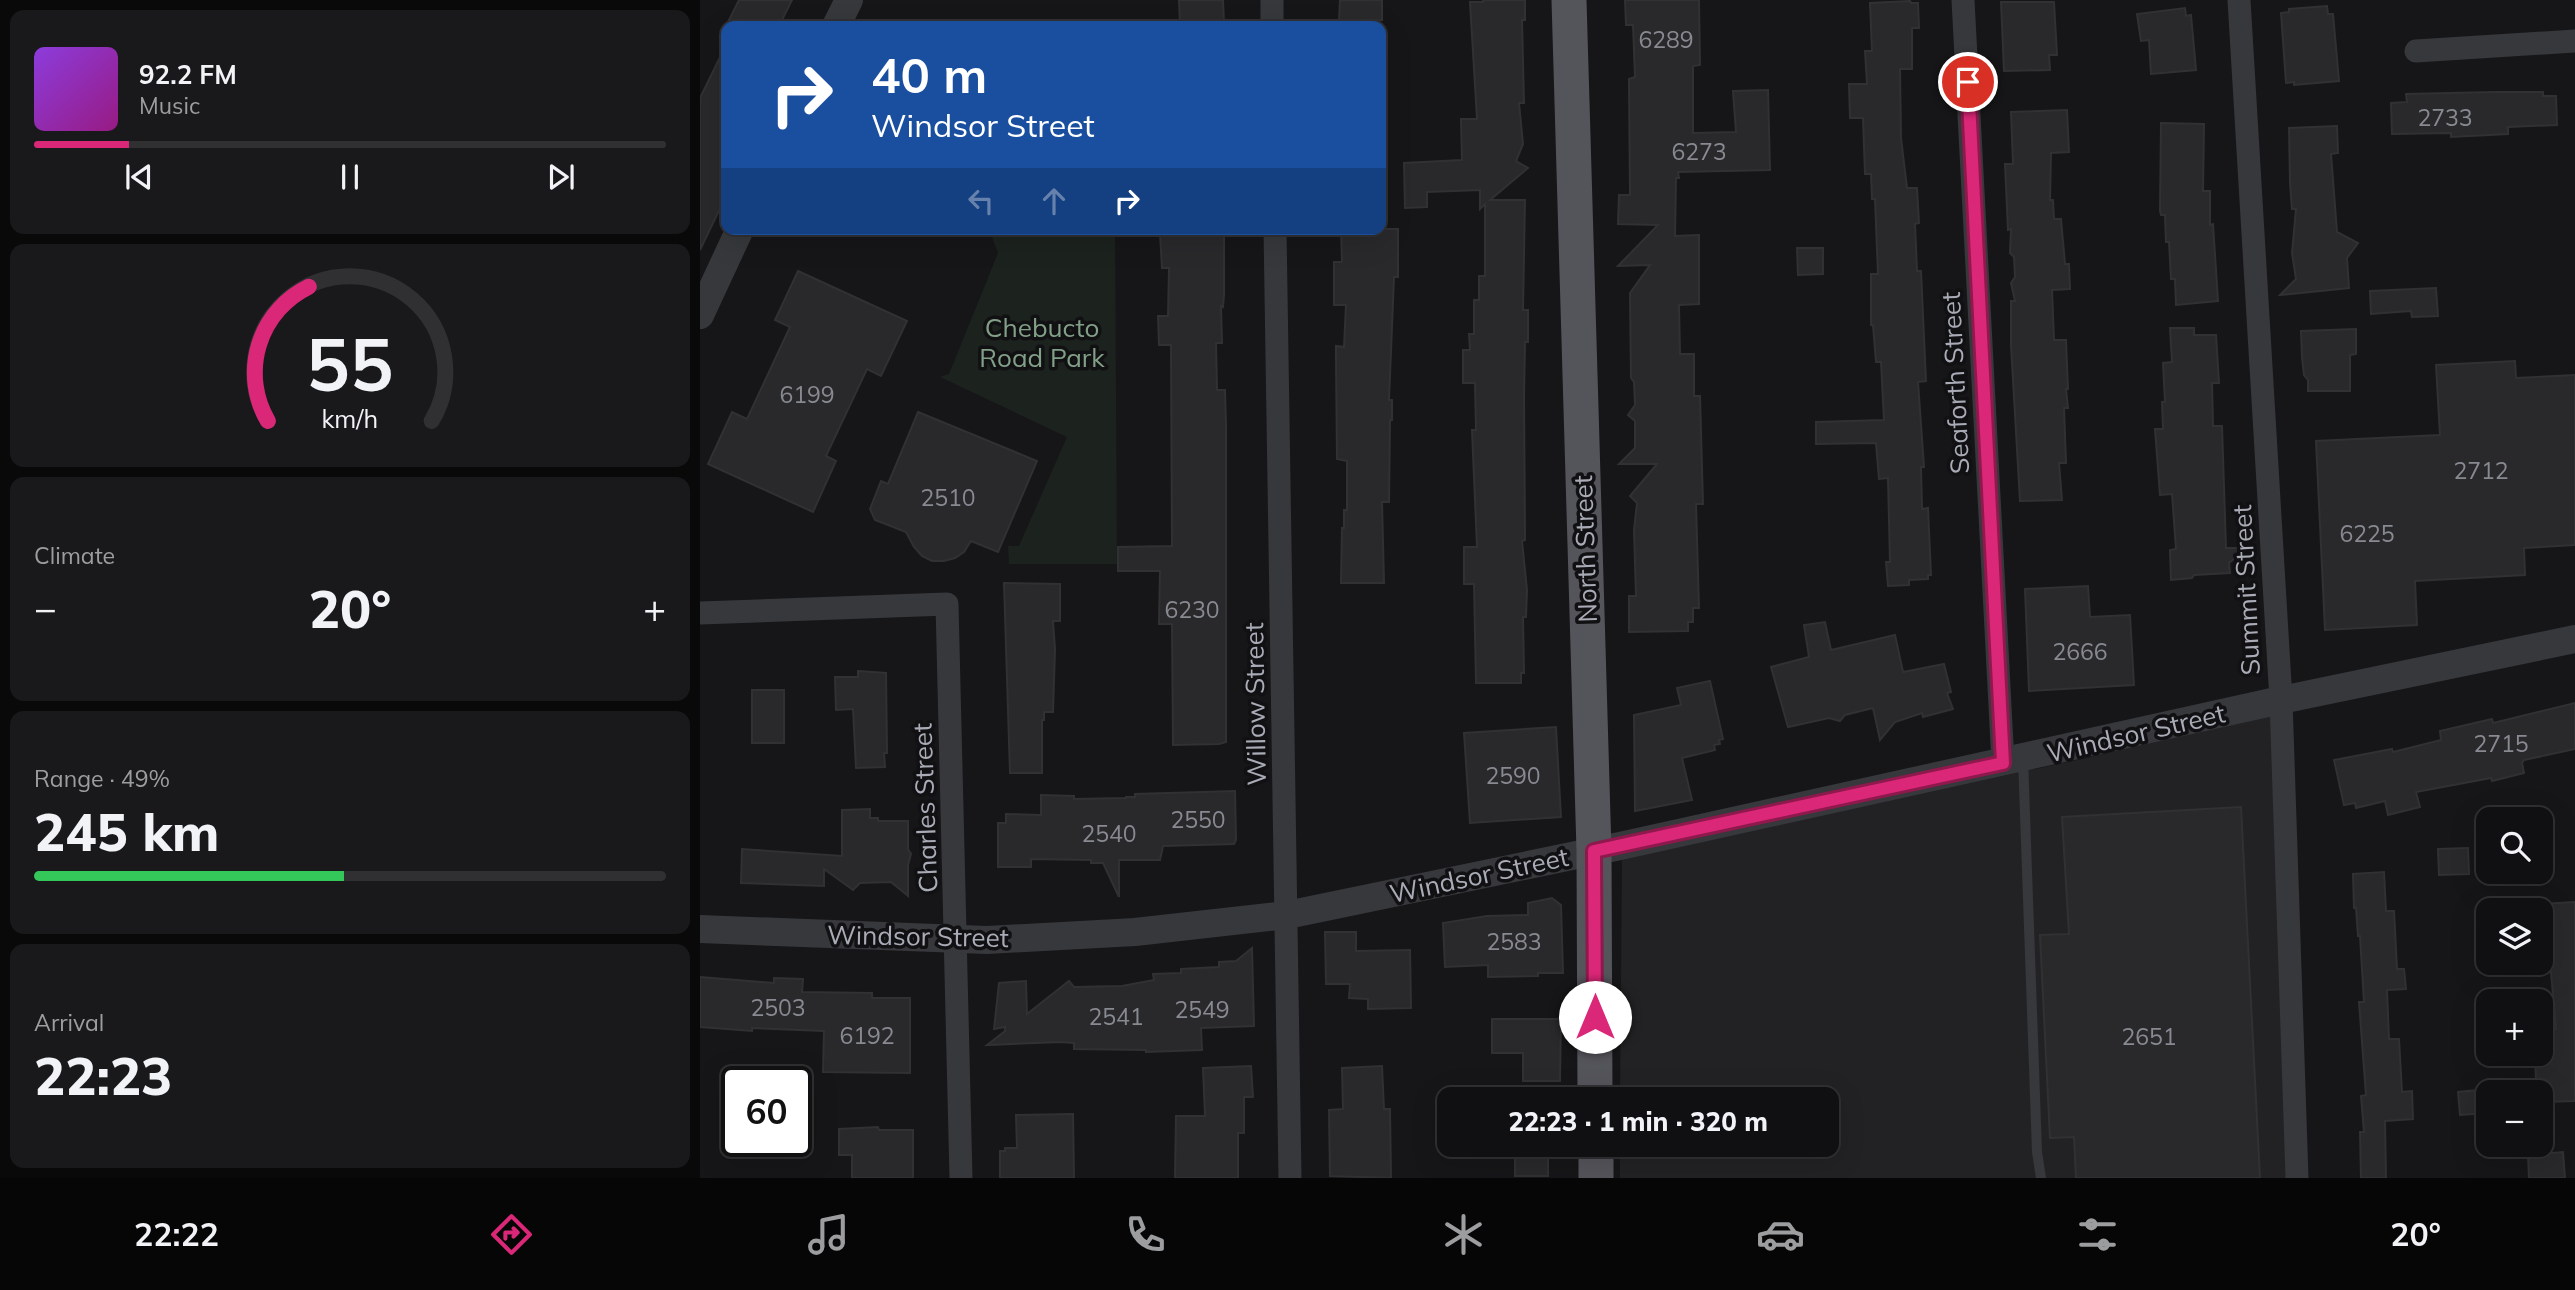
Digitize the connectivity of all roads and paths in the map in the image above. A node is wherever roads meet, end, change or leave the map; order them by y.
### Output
1 (849, 0) edge
2 (1272, 0) edge
3 (1569, 0) edge
4 (1963, 0) edge
5 (2239, 0) edge
6 (838, 21) edge
7 (1272, 21) edge
8 (2575, 41) edge
9 (2416, 51) dead end
10 (737, 235) edge
11 (1275, 235) edge
12 (704, 298) edge
13 (700, 613) edge
14 (2575, 639) edge
15 (2281, 700) junction
16 (2013, 760) junction
17 (1594, 851) junction
18 (1287, 915) junction
19 (700, 929) edge
20 (956, 939) junction
21 (1595, 1087) edge
22 (1596, 1157) edge
23 (961, 1178) edge
24 (1290, 1178) edge
25 (1596, 1178) edge
26 (2041, 1178) edge
27 (2297, 1178) edge

1 - 6 street
2 - 7 street
3 - 17 main road, North Street
4 - 16 street, Seaforth Street
5 - 15 street, Summit Street
8 - 9 street
10 - 12 street
11 - 18 street, Willow Street
13 - 20 street, Charles Street
14 - 15 street, Windsor Street
15 - 16 street, Windsor Street
15 - 27 street, Summit Street
16 - 17 street, Windsor Street
16 - 26 lane
17 - 18 street, Windsor Street
17 - 21 main road, North Street
18 - 20 street, Windsor Street
18 - 24 street, Willow Street
19 - 20 street, Windsor Street
20 - 23 street, Charles Street
22 - 25 main road

